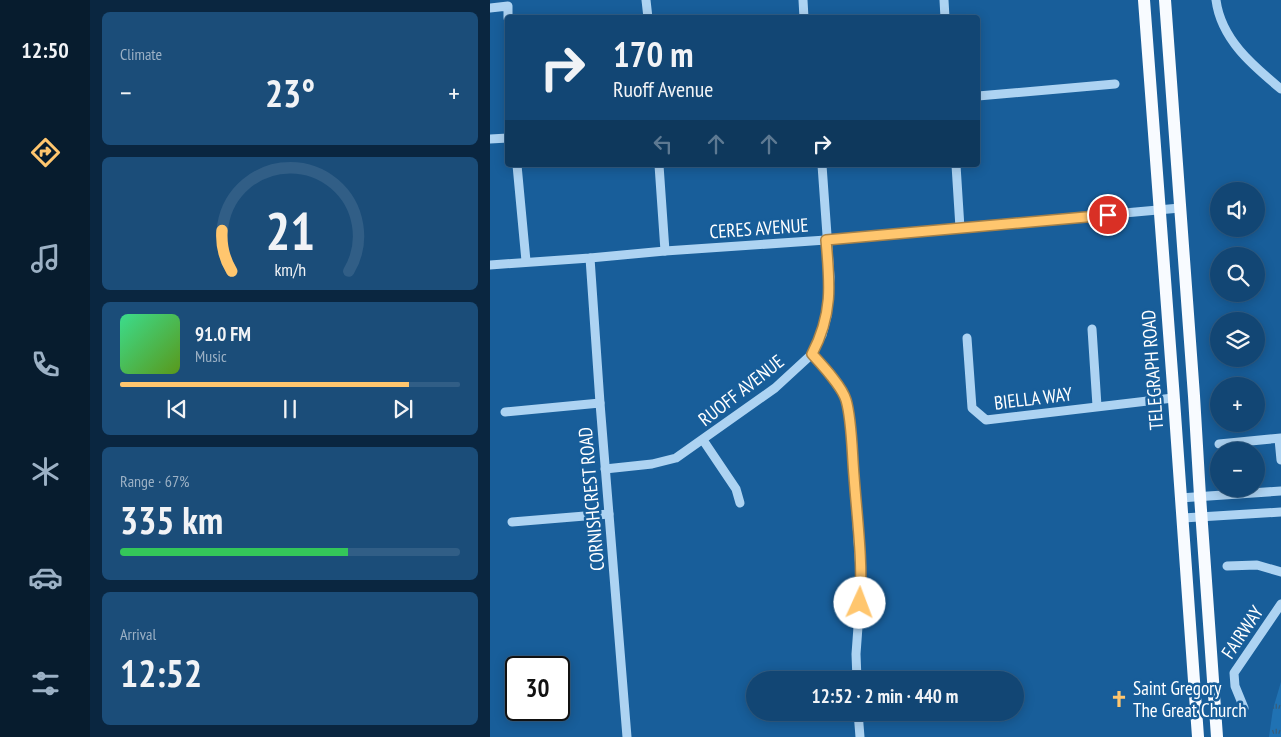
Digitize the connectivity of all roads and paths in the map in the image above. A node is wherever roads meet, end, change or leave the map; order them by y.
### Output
1 (646, 0) edge
2 (803, 0) edge
3 (944, 0) edge
4 (1144, 0) edge
5 (1165, 0) edge
6 (1216, 0) edge
7 (490, 8) edge
8 (508, 15) edge
9 (648, 15) edge
10 (804, 15) edge
11 (946, 15) edge
12 (1115, 84) dead end
13 (1281, 89) edge
14 (980, 96) edge
15 (505, 138) edge
16 (490, 139) edge
17 (517, 167) edge
18 (659, 167) edge
19 (822, 167) edge
20 (956, 167) edge
21 (1180, 208) junction
22 (1161, 210) junction
23 (960, 228) junction
24 (826, 240) junction
25 (666, 251) junction
26 (590, 258) junction
27 (526, 261) junction
28 (490, 265) edge
29 (1092, 329) dead end
30 (967, 338) dead end
31 (812, 354) junction
32 (1173, 398) junction
33 (600, 403) junction
34 (1097, 406) junction
35 (505, 412) dead end
36 (1280, 439) edge
37 (703, 440) junction
38 (1243, 442) edge
39 (1281, 460) edge
40 (605, 468) junction
41 (1281, 491) edge
42 (1200, 496) junction
43 (1180, 498) junction
44 (740, 503) dead end
45 (1281, 512) edge
46 (609, 514) junction
47 (1182, 518) junction
48 (1202, 518) junction
49 (512, 522) dead end
50 (1227, 566) dead end
51 (1281, 572) edge
52 (1281, 604) edge
53 (856, 671) edge
54 (1244, 708) dead end
55 (859, 721) edge
56 (627, 737) edge
57 (860, 737) edge
58 (1198, 737) edge
59 (1217, 737) edge

1 - 9 street
2 - 10 street
3 - 11 street
4 - 22 main road, TELEGRAPH ROAD
5 - 21 main road
6 - 13 street
7 - 8 street
12 - 14 street
15 - 16 street
17 - 27 street
18 - 25 street
19 - 24 street, RUOFF AVENUE
20 - 23 street
21 - 22 street, CERES AVENUE
21 - 42 main road
22 - 23 street, CERES AVENUE
22 - 32 main road, TELEGRAPH ROAD
23 - 24 street, CERES AVENUE
24 - 25 street, CERES AVENUE
24 - 31 street, RUOFF AVENUE
25 - 26 street, CERES AVENUE
26 - 27 street, CERES AVENUE
26 - 33 street, CORNISHCREST ROAD
27 - 28 street, CERES AVENUE
29 - 34 street
30 - 34 street, BIELLA WAY
31 - 37 street, RUOFF AVENUE
31 - 53 street
32 - 34 street, BIELLA WAY
32 - 43 main road, TELEGRAPH ROAD
33 - 35 street
33 - 40 street, CORNISHCREST ROAD
36 - 38 street
36 - 39 street
37 - 40 street, RUOFF AVENUE
37 - 44 street
40 - 46 street, CORNISHCREST ROAD
41 - 42 street
42 - 43 street
42 - 48 main road
43 - 47 main road, TELEGRAPH ROAD
45 - 48 street
46 - 49 street
46 - 56 street, CORNISHCREST ROAD
47 - 48 street
47 - 58 main road, TELEGRAPH ROAD
48 - 59 main road
50 - 51 street
52 - 54 street, FAIRWAY
55 - 57 street

